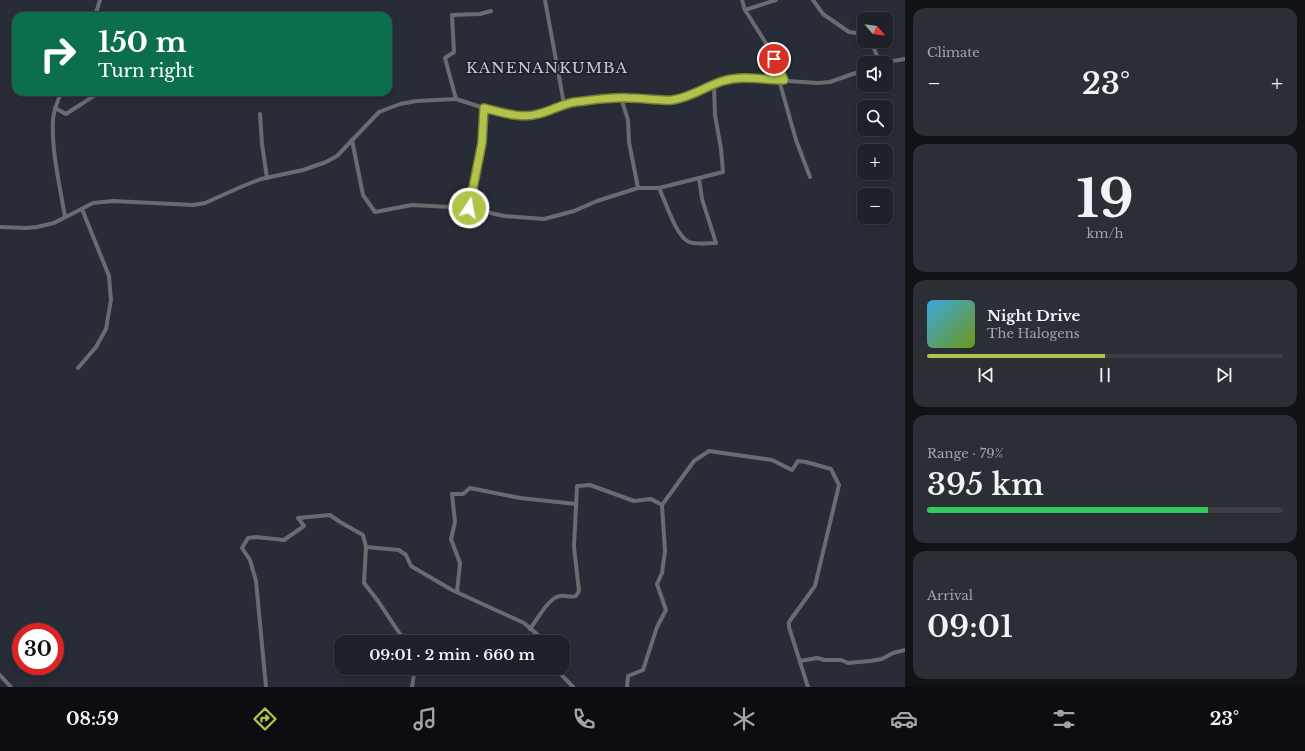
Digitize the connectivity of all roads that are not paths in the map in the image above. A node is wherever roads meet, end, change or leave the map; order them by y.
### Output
1 (100, 0) edge
2 (545, 0) edge
3 (742, 0) edge
4 (776, 0) edge
5 (813, 0) edge
6 (745, 10) junction
7 (491, 11) dead end
8 (96, 12) edge
9 (857, 33) edge
10 (905, 59) edge
11 (893, 61) edge
12 (857, 72) edge
13 (781, 80) junction
14 (714, 85) junction
15 (60, 96) edge
16 (94, 96) edge
17 (621, 98) junction
18 (456, 99) junction
19 (564, 104) junction
20 (55, 108) junction
21 (484, 108) junction
22 (260, 114) dead end
23 (352, 140) junction
24 (810, 177) dead end
25 (267, 178) junction
26 (699, 178) junction
27 (638, 188) junction
28 (660, 188) junction
29 (469, 208) junction
30 (82, 209) junction
31 (65, 217) junction
32 (0, 227) edge
33 (78, 368) dead end
34 (576, 504) junction
35 (662, 505) junction
36 (366, 547) junction
37 (457, 592) junction
38 (530, 629) junction
39 (401, 635) edge
40 (538, 635) edge
41 (905, 650) edge
42 (800, 661) junction
43 (0, 675) edge
44 (414, 675) edge
45 (562, 675) edge
46 (11, 687) edge
47 (266, 687) edge
48 (412, 687) edge
49 (573, 687) edge
50 (627, 687) edge
51 (808, 687) edge

1 - 8 street
2 - 19 street
3 - 6 street
4 - 6 street
5 - 9 street
6 - 13 street
7 - 18 street
10 - 11 street
12 - 13 street
13 - 14 street
13 - 24 street
14 - 17 street
14 - 26 street
15 - 20 street
16 - 20 street
17 - 19 street
17 - 27 street
18 - 21 street
18 - 23 street
19 - 21 street
20 - 31 street
21 - 29 street
22 - 25 street
23 - 25 street
23 - 29 street
25 - 30 street
26 - 28 street
26 - 28 street
27 - 28 street
27 - 29 street
30 - 31 street
30 - 33 street
31 - 32 street
34 - 35 street
34 - 37 street
34 - 38 street
35 - 42 street
35 - 50 street
36 - 37 street
36 - 39 street
36 - 47 street
37 - 38 street
38 - 40 street
41 - 42 street
42 - 51 street
43 - 46 street
44 - 48 street
45 - 49 street

